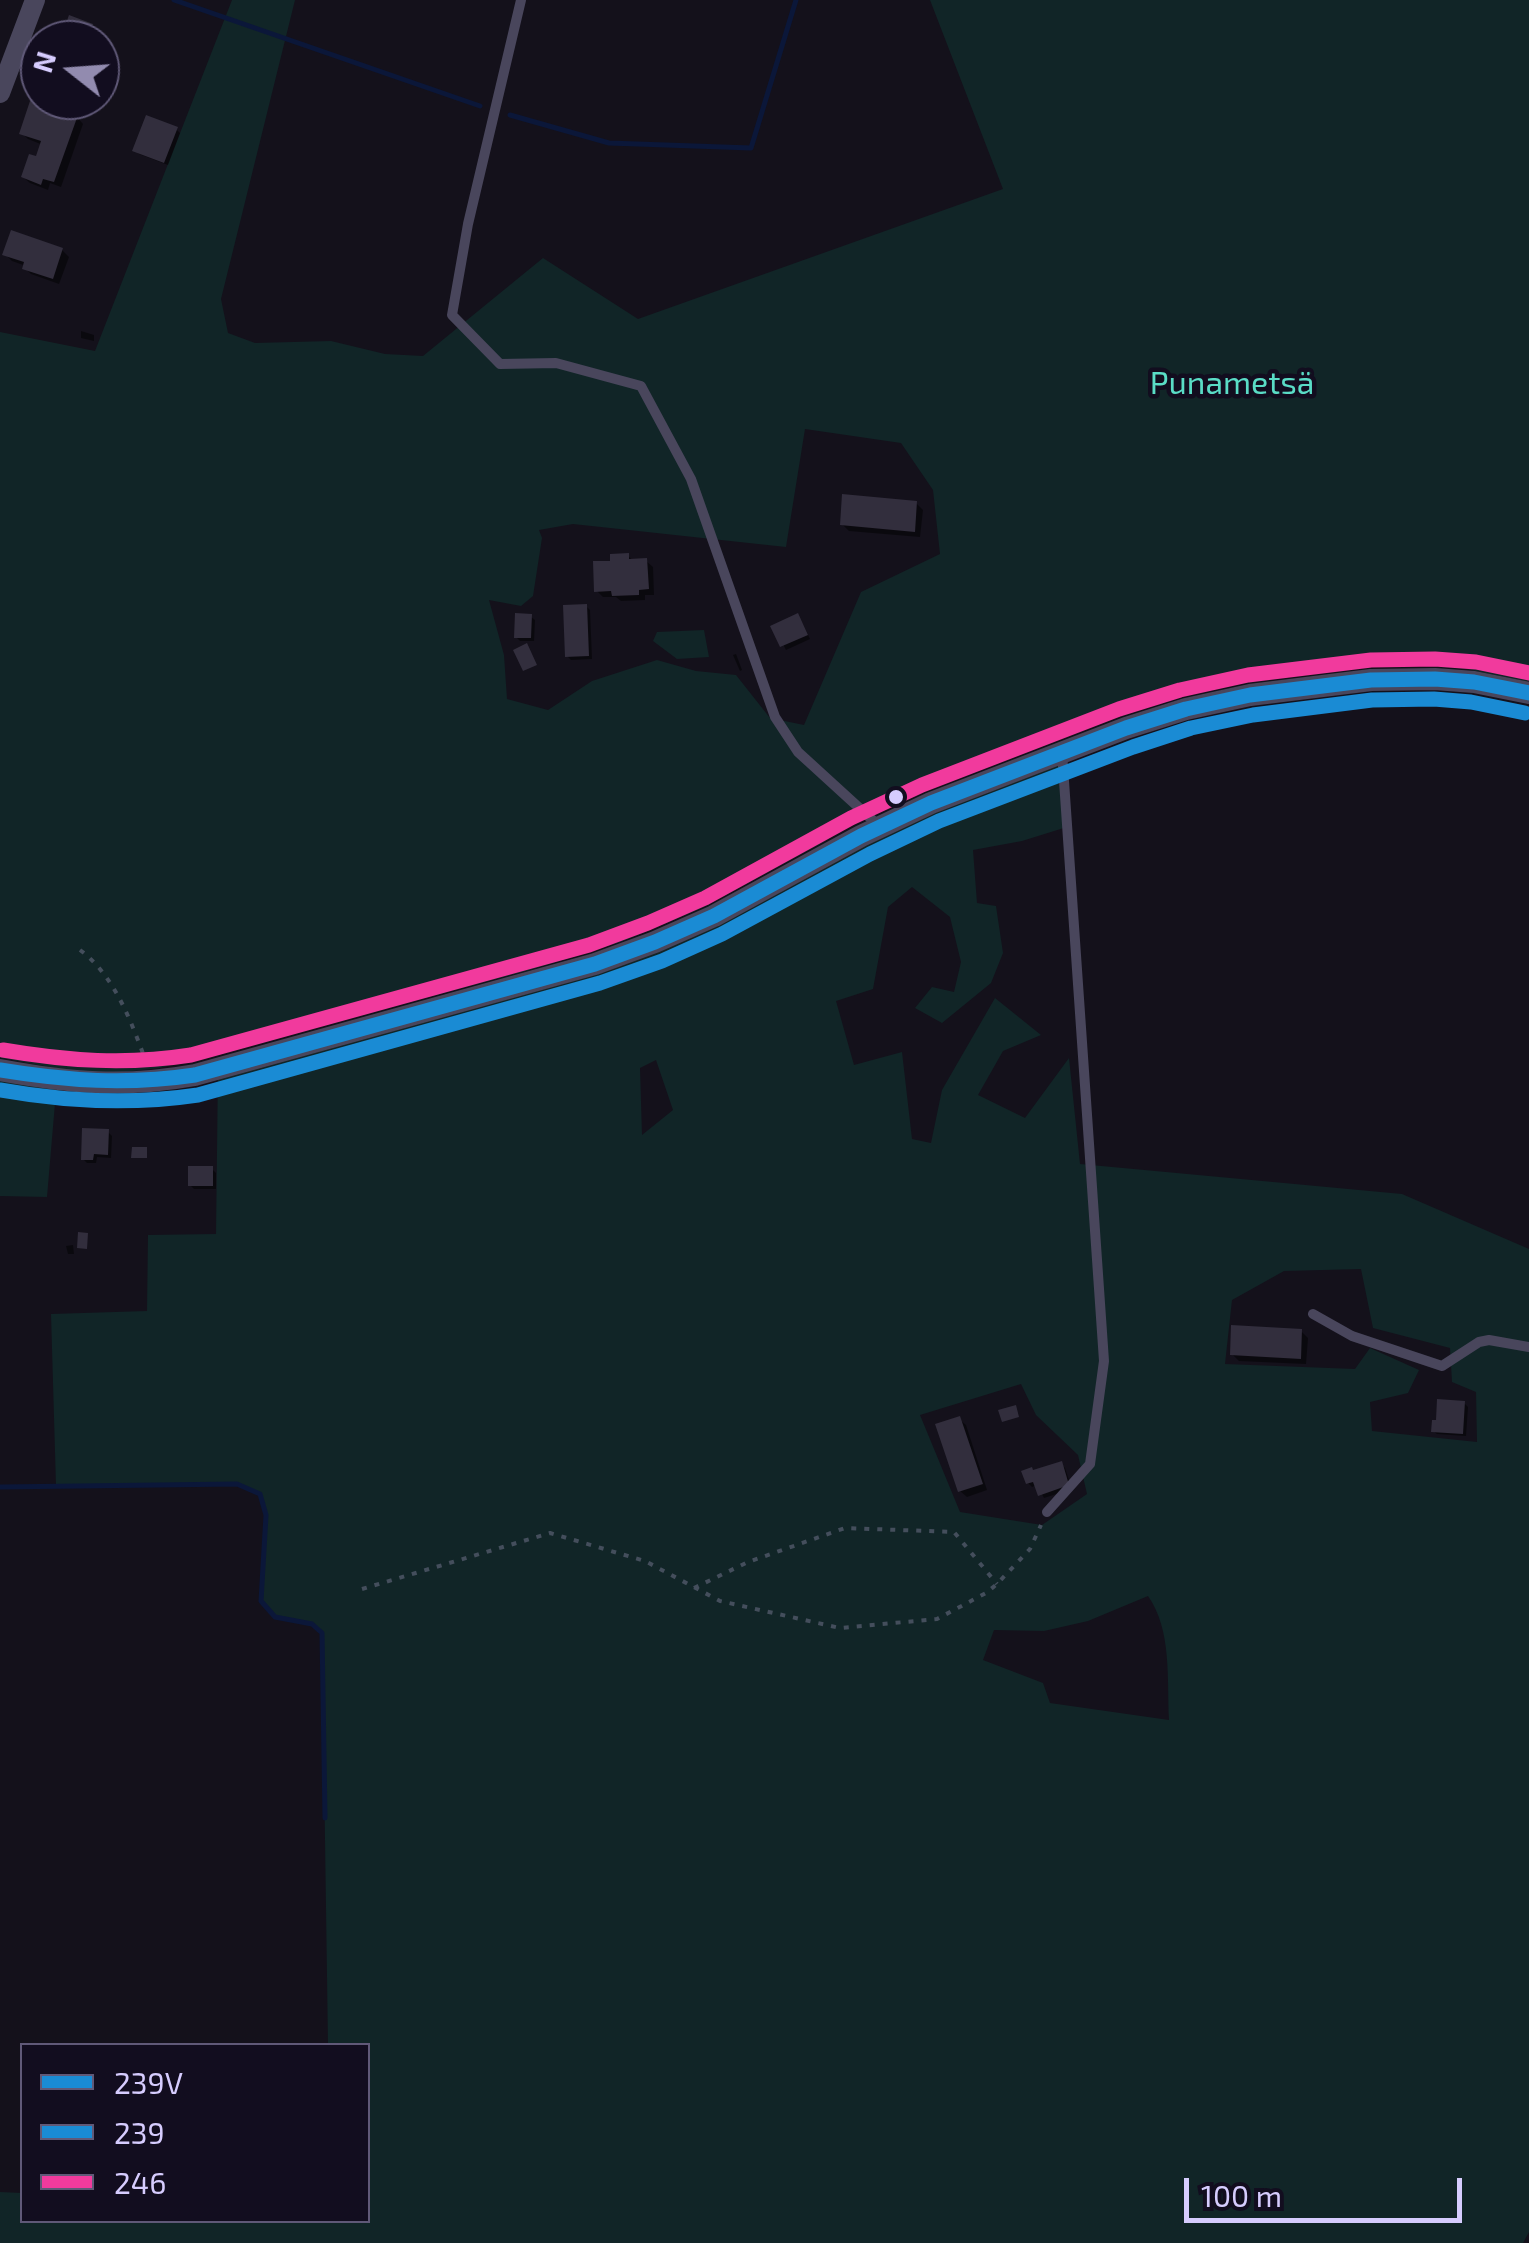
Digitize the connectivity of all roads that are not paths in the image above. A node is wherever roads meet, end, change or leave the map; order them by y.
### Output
1 (35, 0) edge
2 (521, 0) edge
3 (0, 93) edge
4 (1529, 693) edge
5 (1062, 751) junction
6 (880, 827) junction
7 (0, 1070) edge
8 (1313, 1314) dead end
9 (1529, 1347) edge
10 (1047, 1512) road end

1 - 3 street
2 - 6 lane
4 - 5 street
5 - 6 street
5 - 10 lane
6 - 7 street
8 - 9 lane

